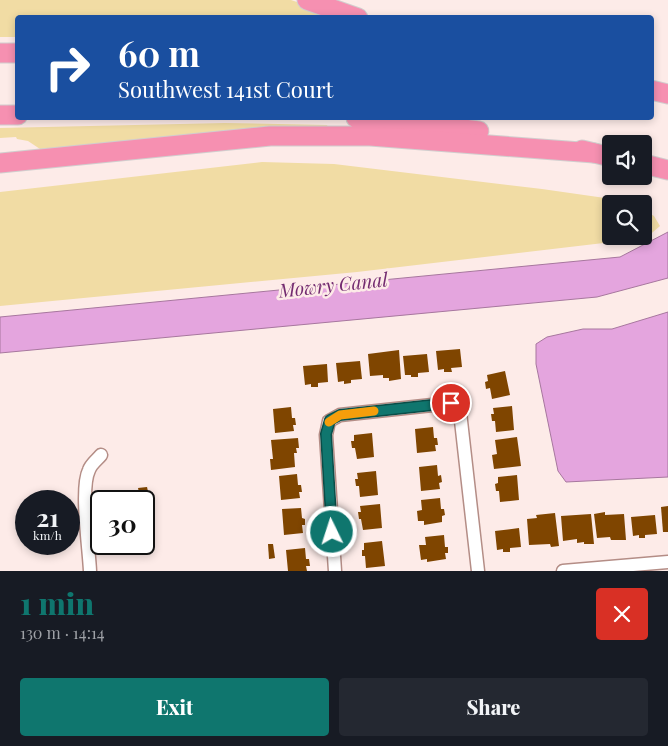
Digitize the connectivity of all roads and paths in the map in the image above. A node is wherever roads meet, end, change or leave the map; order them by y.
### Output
1 (306, 0) edge
2 (349, 15) edge
3 (15, 53) edge
4 (0, 54) edge
5 (654, 91) edge
6 (668, 94) edge
7 (654, 103) edge
8 (668, 106) edge
9 (0, 115) edge
10 (15, 115) edge
11 (391, 120) edge
12 (602, 155) edge
13 (602, 155) edge
14 (0, 163) edge
15 (652, 166) edge
16 (668, 170) edge
17 (101, 455) dead end
18 (668, 562) edge
19 (90, 571) edge
20 (335, 571) edge
21 (478, 571) edge
22 (563, 571) edge

1 - 2 highway
3 - 4 highway
5 - 6 highway
7 - 8 highway
9 - 10 highway
11 - 12 highway
13 - 14 highway
15 - 16 highway
17 - 19 street
18 - 22 street
20 - 21 street

